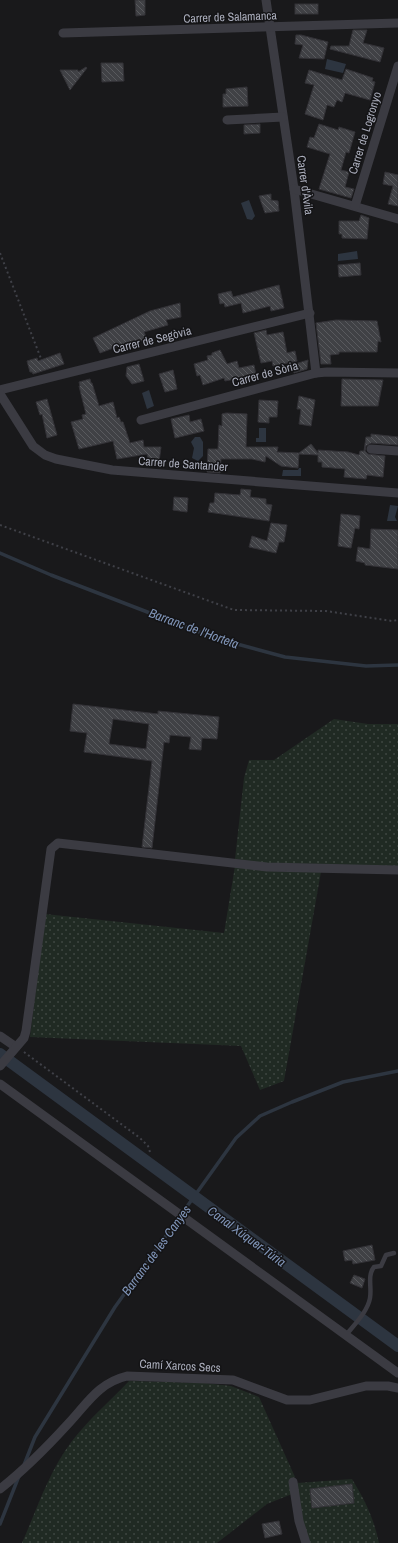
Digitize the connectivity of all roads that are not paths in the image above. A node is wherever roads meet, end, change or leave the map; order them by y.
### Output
1 (266, 0) edge
2 (398, 23) edge
3 (271, 28) junction
4 (63, 33) dead end
5 (398, 66) edge
6 (283, 117) junction
7 (227, 120) dead end
8 (294, 189) junction
9 (356, 206) junction
10 (398, 219) edge
11 (310, 313) junction
12 (316, 373) junction
13 (398, 373) edge
14 (0, 390) edge
15 (0, 394) edge
16 (141, 420) dead end
17 (371, 449) dead end
18 (398, 451) edge
19 (398, 493) edge
20 (398, 870) edge
21 (0, 1036) edge
22 (15, 1049) junction
23 (0, 1066) edge
24 (0, 1084) edge
25 (394, 1253) dead end
26 (346, 1335) junction
27 (398, 1373) edge
28 (398, 1388) edge
29 (293, 1482) dead end
30 (0, 1489) edge
31 (306, 1543) edge

1 - 3 street, Carrer d'Àvila
2 - 3 street, Carrer de Salamanca
3 - 4 street, Carrer de Salamanca
3 - 6 street, Carrer d'Àvila
5 - 9 street, Carrer de Logronyo
6 - 7 street
6 - 8 street, Carrer d'Àvila
8 - 9 street
8 - 11 street, Carrer d'Àvila
9 - 10 street
11 - 12 street, Carrer d'Àvila
11 - 14 street, Carrer de Segòvia
12 - 13 street, Carrer de Sòria
12 - 16 street, Carrer de Sòria
15 - 19 street, Carrer de Santander
17 - 18 street
20 - 22 street
21 - 22 street
22 - 23 street
24 - 26 street
25 - 26 lane
26 - 27 street
28 - 30 street, Camí Xarcos Secs
29 - 31 street

